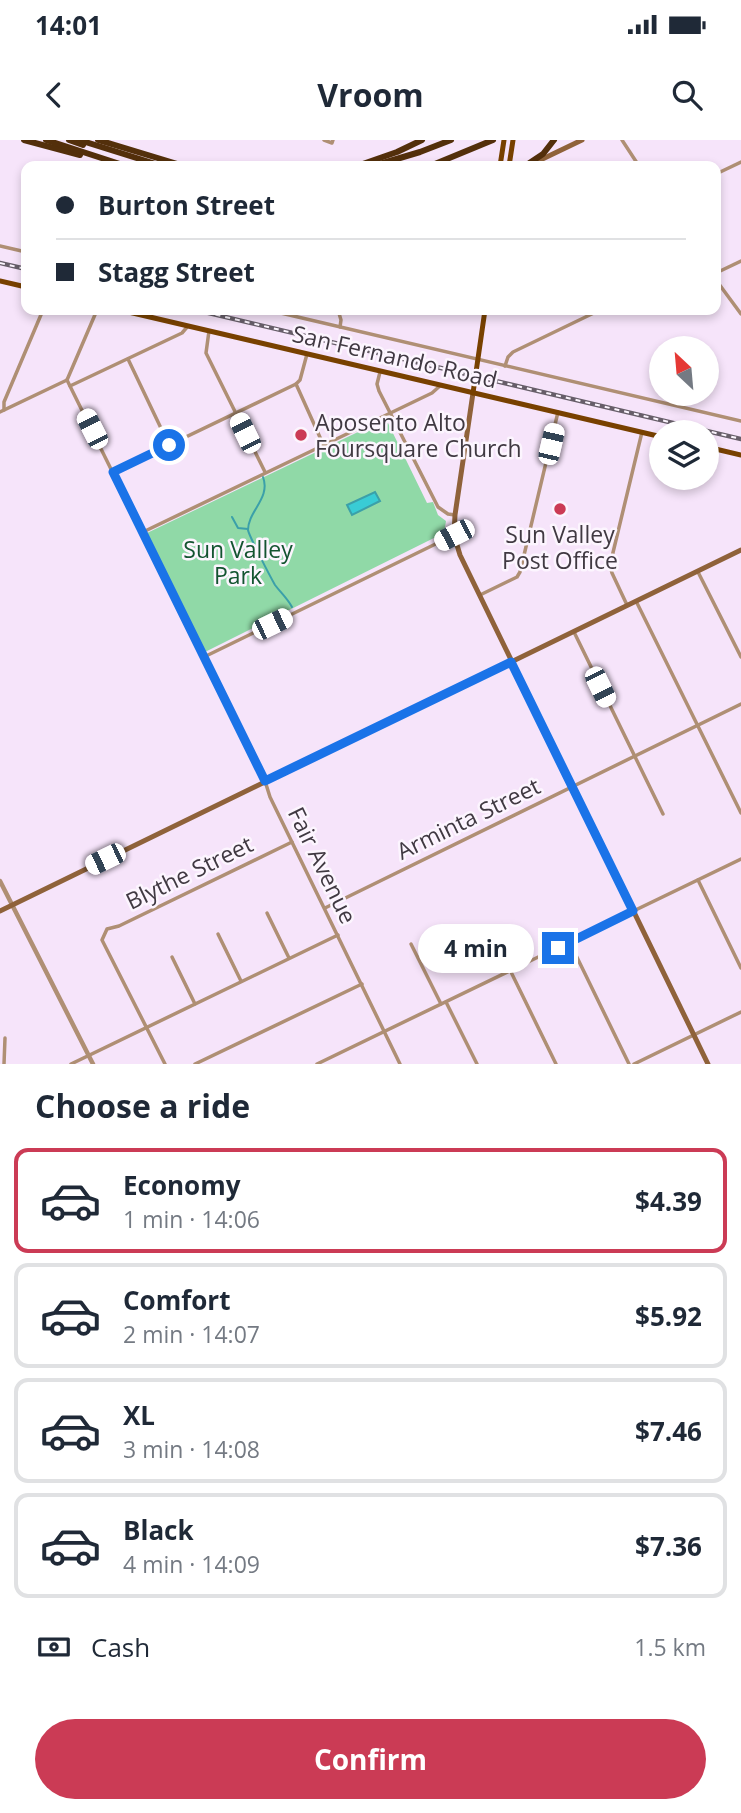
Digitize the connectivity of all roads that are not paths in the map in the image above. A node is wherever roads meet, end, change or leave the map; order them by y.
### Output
1 (24, 140) edge
2 (46, 140) edge
3 (69, 140) edge
4 (79, 140) edge
5 (98, 140) edge
6 (113, 140) edge
7 (324, 140) edge
8 (422, 140) edge
9 (450, 140) edge
10 (493, 140) edge
11 (504, 140) edge
12 (513, 140) edge
13 (554, 140) edge
14 (582, 140) edge
15 (622, 140) edge
16 (332, 141) edge
17 (125, 149) junction
18 (103, 159) junction
19 (110, 161) edge
20 (134, 161) edge
21 (146, 161) edge
22 (167, 161) edge
23 (371, 161) edge
24 (390, 161) edge
25 (442, 161) edge
26 (501, 161) edge
27 (510, 161) edge
28 (532, 161) edge
29 (536, 161) edge
30 (636, 161) edge
31 (741, 162) edge
32 (721, 172) edge
33 (0, 246) edge
34 (21, 252) edge
35 (741, 261) edge
36 (721, 271) edge
37 (0, 281) edge
38 (21, 286) edge
39 (721, 287) edge
40 (741, 314) edge
41 (41, 315) edge
42 (95, 315) edge
43 (141, 315) edge
44 (289, 315) edge
45 (340, 315) edge
46 (484, 315) edge
47 (590, 315) edge
48 (188, 326) junction
49 (340, 327) junction
50 (209, 331) junction
51 (307, 354) junction
52 (128, 359) junction
53 (478, 360) junction
54 (505, 366) junction
55 (380, 371) junction
56 (67, 380) junction
57 (296, 384) junction
58 (442, 385) junction
59 (70, 386) junction
60 (473, 393) junction
61 (2, 411) edge
62 (558, 412) junction
63 (236, 413) junction
64 (391, 413) junction
65 (741, 421) edge
66 (642, 432) junction
67 (649, 434) edge
68 (323, 444) junction
69 (169, 445) junction
70 (719, 450) edge
71 (741, 455) edge
72 (113, 472) junction
73 (265, 472) junction
74 (455, 515) junction
75 (143, 532) junction
76 (454, 535) junction
77 (741, 550) edge
78 (698, 571) junction
79 (479, 596) junction
80 (636, 601) junction
81 (628, 606) junction
82 (574, 632) junction
83 (204, 657) junction
84 (741, 657) edge
85 (511, 662) junction
86 (741, 704) edge
87 (697, 725) junction
88 (634, 757) junction
89 (265, 781) junction
90 (572, 787) junction
91 (741, 813) edge
92 (663, 814) dead end
93 (292, 842) junction
94 (741, 859) edge
95 (698, 880) junction
96 (0, 881) edge
97 (12, 905) junction
98 (324, 908) junction
99 (0, 911) edge
100 (633, 911) junction
101 (267, 913) dead end
102 (218, 934) dead end
103 (338, 935) junction
104 (569, 943) junction
105 (411, 944) dead end
106 (172, 957) dead end
107 (289, 958) junction
108 (741, 968) edge
109 (510, 971) junction
110 (241, 981) junction
111 (362, 984) junction
112 (446, 1002) junction
113 (195, 1004) junction
114 (441, 1004) junction
115 (741, 1012) edge
116 (147, 1027) junction
117 (384, 1031) junction
118 (694, 1035) junction
119 (5, 1038) dead end
120 (89, 1055) junction
121 (323, 1063) edge
122 (4, 1064) edge
123 (71, 1064) edge
124 (93, 1064) edge
125 (165, 1064) edge
126 (195, 1064) edge
127 (317, 1064) edge
128 (400, 1064) edge
129 (477, 1064) edge
130 (556, 1064) edge
131 (632, 1064) edge
132 (708, 1064) edge

1 - 18 highway
2 - 18 highway
3 - 20 highway
4 - 21 highway
5 - 17 highway
6 - 17 highway
7 - 16 street
8 - 23 highway
9 - 24 highway
10 - 25 highway
11 - 26 main road
12 - 27 main road
13 - 28 highway
14 - 29 main road
15 - 30 street
17 - 22 highway
18 - 19 highway
31 - 32 street
33 - 34 street
35 - 36 street
37 - 38 main road
39 - 40 street
41 - 61 street
42 - 56 street
43 - 48 main road, San Fernando Road
44 - 49 street, San Fernando Road
45 - 49 street
46 - 53 main road
47 - 54 street
48 - 50 main road, San Fernando Road
48 - 52 street
49 - 53 street, San Fernando Road
50 - 51 main road, San Fernando Road
50 - 63 street
51 - 55 main road, San Fernando Road
51 - 57 street
52 - 59 street
52 - 69 street
53 - 54 street, San Fernando Road
53 - 60 main road
54 - 65 street, San Fernando Road
55 - 58 main road, San Fernando Road
55 - 64 street
56 - 59 street, Fair Avenue
56 - 61 street
57 - 63 street
57 - 68 street
58 - 60 main road, San Fernando Road
58 - 64 street
59 - 72 street, Fair Avenue
60 - 62 main road, San Fernando Road
60 - 74 main road
62 - 66 main road, San Fernando Road
62 - 79 street
63 - 69 street
63 - 73 street
64 - 68 street
64 - 74 street
66 - 67 main road, San Fernando Road
66 - 81 street
68 - 73 street
69 - 72 street
70 - 71 main road
72 - 75 street, Fair Avenue
73 - 75 street
74 - 76 main road
75 - 83 street, Fair Avenue
76 - 79 main road
76 - 83 street
77 - 78 main road
78 - 80 main road
78 - 84 street
79 - 85 main road
80 - 81 main road
80 - 87 street
81 - 82 main road
82 - 85 main road
82 - 88 street
83 - 89 street, Fair Avenue
85 - 89 main road
85 - 90 main road
86 - 87 street, Arminta Street
87 - 88 street, Arminta Street
87 - 91 street
88 - 90 street, Arminta Street
88 - 92 street
89 - 93 street, Fair Avenue
89 - 97 main road
90 - 98 street, Arminta Street
90 - 100 main road
93 - 98 street, Fair Avenue
93 - 116 street, Blythe Street
94 - 95 street
95 - 100 street
95 - 108 street
96 - 97 street
97 - 99 main road
97 - 120 street
98 - 103 street, Fair Avenue
100 - 104 street
100 - 118 main road
101 - 107 street
102 - 110 street
103 - 107 street
103 - 111 street, Fair Avenue
104 - 109 street
104 - 131 street
105 - 114 street
106 - 113 street
107 - 110 street
109 - 112 street
109 - 130 street
110 - 113 street
111 - 117 street, Fair Avenue
111 - 126 street
112 - 114 street
112 - 129 street
113 - 116 street
114 - 117 street
115 - 118 street
116 - 120 street
116 - 125 street
117 - 121 street
117 - 128 street, Fair Avenue
118 - 131 street
118 - 132 main road
119 - 122 street
120 - 123 street
120 - 124 street
121 - 127 street

